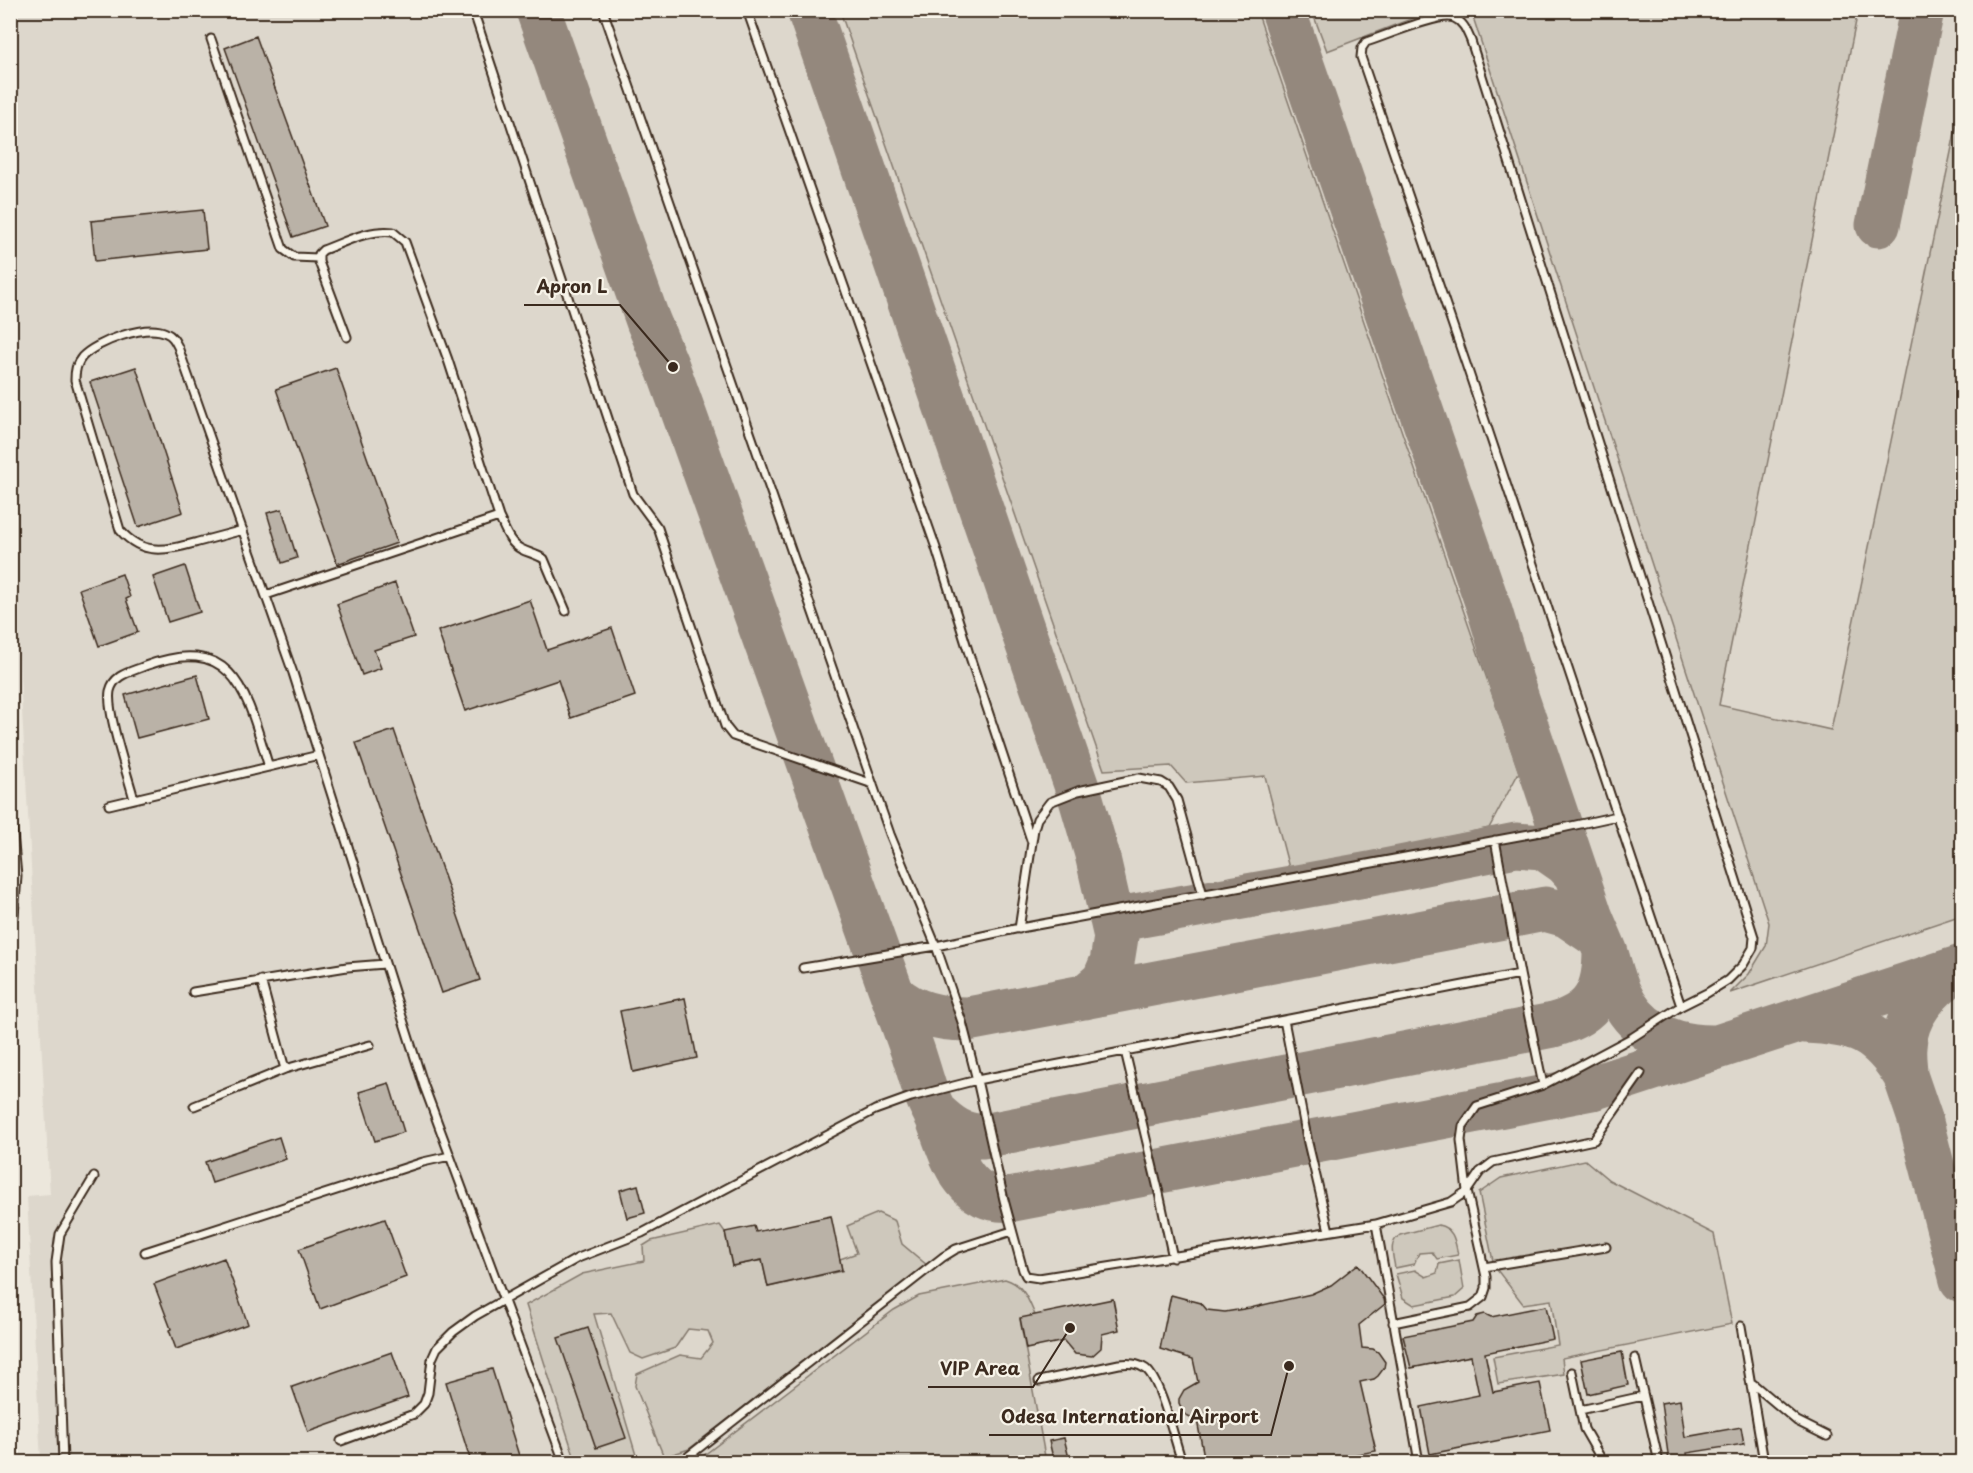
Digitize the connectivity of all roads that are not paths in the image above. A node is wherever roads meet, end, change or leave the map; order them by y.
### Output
1 (473, 10) edge
2 (603, 10) edge
3 (747, 10) edge
4 (211, 39) dead end
5 (318, 258) junction
6 (347, 337) dead end
7 (499, 517) junction
8 (243, 530) junction
9 (266, 595) junction
10 (566, 611) dead end
11 (319, 755) junction
12 (269, 767) junction
13 (873, 784) junction
14 (134, 799) junction
15 (10, 802) edge
16 (109, 805) dead end
17 (1617, 816) junction
18 (1031, 840) junction
19 (1495, 840) junction
20 (1203, 896) junction
21 (10, 920) edge
22 (1019, 929) junction
23 (936, 946) junction
24 (386, 964) junction
25 (804, 968) dead end
26 (1520, 974) junction
27 (261, 980) junction
28 (193, 992) dead end
29 (1681, 1006) junction
30 (1284, 1020) junction
31 (370, 1045) dead end
32 (1125, 1051) junction
33 (285, 1069) junction
34 (1641, 1073) dead end
35 (977, 1080) junction
36 (1542, 1085) junction
37 (194, 1106) dead end
38 (450, 1156) junction
39 (94, 1177) dead end
40 (1467, 1191) junction
41 (1376, 1224) junction
42 (1012, 1231) junction
43 (1329, 1232) junction
44 (1606, 1247) dead end
45 (145, 1251) dead end
46 (1173, 1258) junction
47 (1484, 1267) junction
48 (504, 1301) junction
49 (1393, 1323) junction
50 (1741, 1326) dead end
51 (1635, 1358) dead end
52 (1572, 1372) dead end
53 (1039, 1381) dead end
54 (1752, 1384) junction
55 (1643, 1396) junction
56 (1580, 1410) junction
57 (1827, 1437) dead end
58 (341, 1441) dead end
59 (1658, 1458) dead end
60 (63, 1462) edge
61 (564, 1462) edge
62 (681, 1462) edge
63 (1182, 1462) edge
64 (1419, 1462) edge
65 (1603, 1462) edge
66 (1764, 1462) edge

1 - 13 lane
2 - 13 lane
3 - 18 lane
4 - 5 lane
5 - 6 lane
5 - 7 lane
7 - 9 lane
7 - 10 lane
8 - 8 lane
8 - 9 lane
9 - 11 lane
11 - 12 lane
11 - 24 lane
12 - 14 lane
12 - 14 lane
13 - 23 lane
14 - 16 lane
15 - 21 lane
17 - 19 lane
17 - 29 lane
17 - 29 lane
18 - 20 lane
18 - 22 lane
19 - 20 lane
19 - 26 lane
20 - 22 lane
22 - 23 lane
23 - 25 lane
23 - 35 lane
24 - 27 lane
24 - 38 lane
26 - 30 lane
26 - 36 lane
27 - 28 lane
27 - 33 lane
29 - 36 lane
30 - 32 lane
30 - 43 lane
31 - 33 lane
32 - 35 lane
32 - 46 lane
33 - 37 lane
34 - 40 lane
35 - 42 lane
35 - 48 lane
36 - 40 lane
38 - 45 lane
38 - 48 lane
39 - 60 lane
40 - 41 lane
40 - 47 lane
41 - 43 lane
41 - 49 lane
42 - 46 lane
42 - 62 lane
43 - 46 lane
44 - 47 lane
47 - 49 lane
48 - 58 lane
48 - 61 lane
49 - 64 lane
50 - 54 lane
51 - 55 lane
52 - 56 lane
53 - 63 lane
54 - 57 lane
54 - 66 lane
55 - 56 lane
55 - 59 lane
56 - 65 lane

